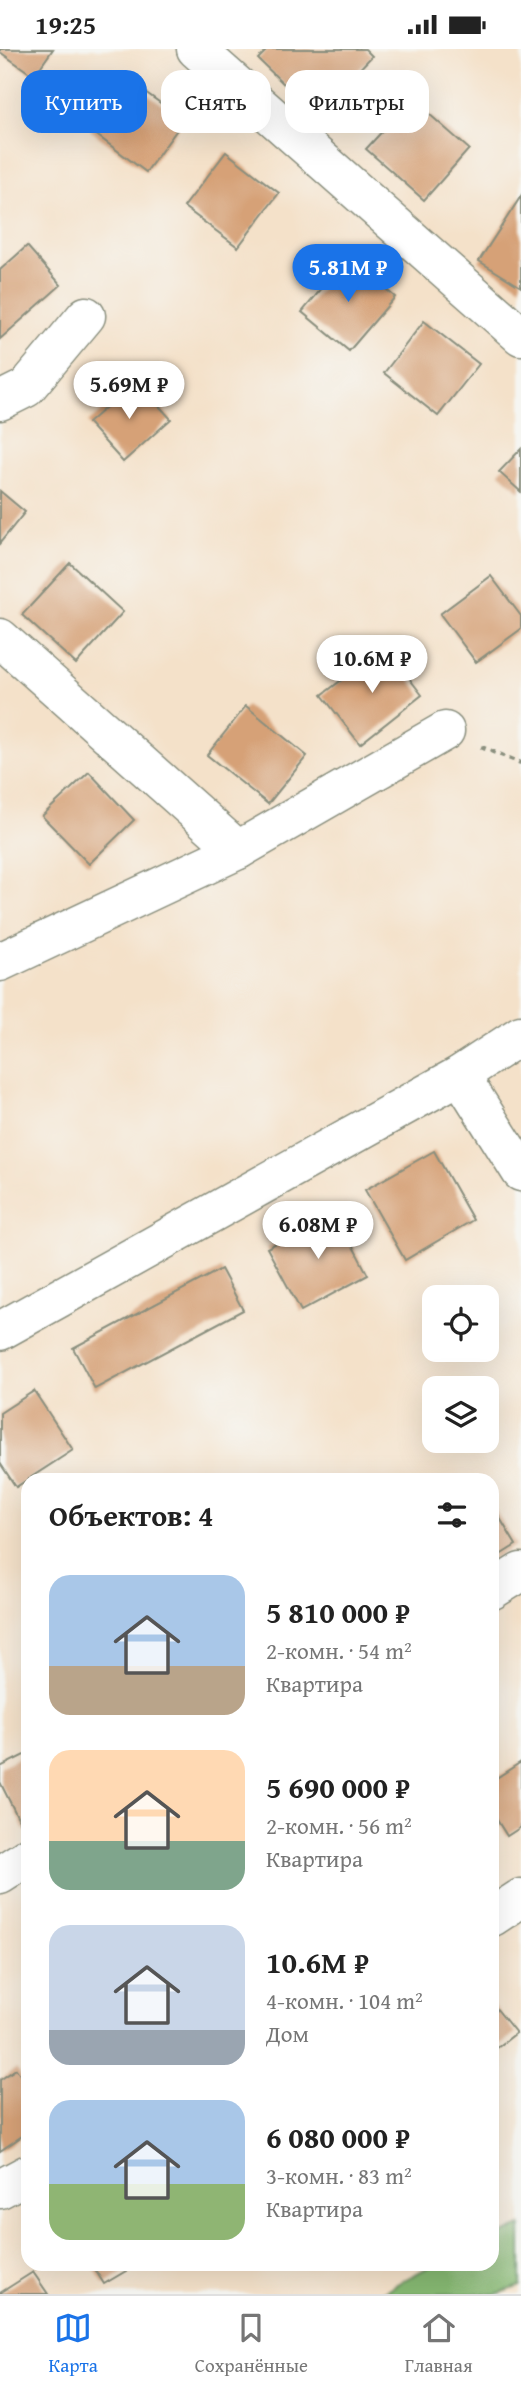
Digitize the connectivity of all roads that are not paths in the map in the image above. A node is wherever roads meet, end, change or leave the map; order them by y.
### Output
1 (196, 49) edge
2 (86, 316) dead end
3 (521, 336) edge
4 (0, 401) edge
5 (0, 638) edge
6 (444, 731) dead end
7 (238, 850) junction
8 (0, 962) edge
9 (521, 1035) edge
10 (460, 1075) junction
11 (521, 1172) edge
12 (0, 1331) edge
13 (521, 1572) edge
14 (499, 1586) edge
15 (21, 1862) edge
16 (0, 1875) edge
17 (521, 1898) edge
18 (499, 1912) edge
19 (21, 2178) edge
20 (0, 2189) edge

1 - 3 street
2 - 4 street
5 - 7 street
6 - 7 street
7 - 8 street
9 - 10 street
10 - 11 street
10 - 12 street
13 - 14 street
15 - 16 street
17 - 18 street
19 - 20 street

